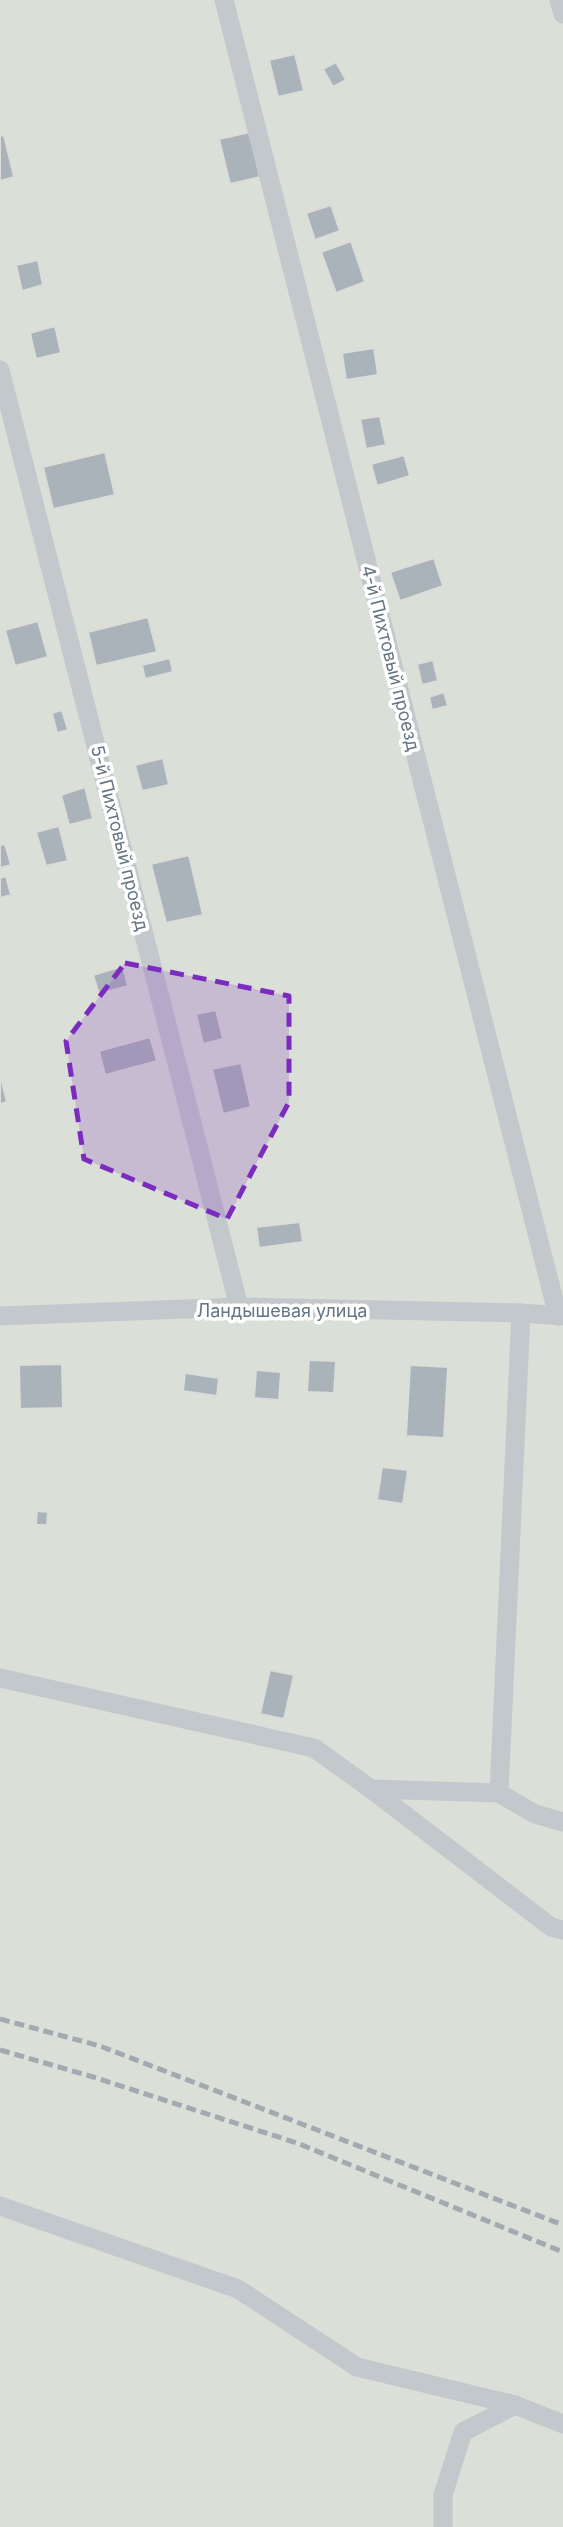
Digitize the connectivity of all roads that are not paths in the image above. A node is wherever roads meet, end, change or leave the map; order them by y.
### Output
1 (224, 0) edge
2 (559, 0) edge
3 (563, 14) edge
4 (0, 370) edge
5 (239, 1307) junction
6 (520, 1313) junction
7 (0, 1316) edge
8 (561, 1316) edge
9 (0, 1678) edge
10 (371, 1788) junction
11 (499, 1793) junction
12 (563, 1822) edge
13 (563, 1930) edge
14 (0, 2206) edge
15 (515, 2405) junction
16 (563, 2424) edge
17 (443, 2527) edge

1 - 8 lane, 4-й Пихтовый проезд
2 - 3 lane
4 - 5 lane, 5-й Пихтовый проезд
5 - 6 lane, Ландышевая улица
5 - 7 lane, Ландышевая улица
6 - 8 lane, Ландышевая улица
6 - 11 lane
9 - 10 lane
10 - 11 lane
10 - 13 lane
11 - 12 lane
14 - 15 lane
15 - 16 lane
15 - 17 lane

